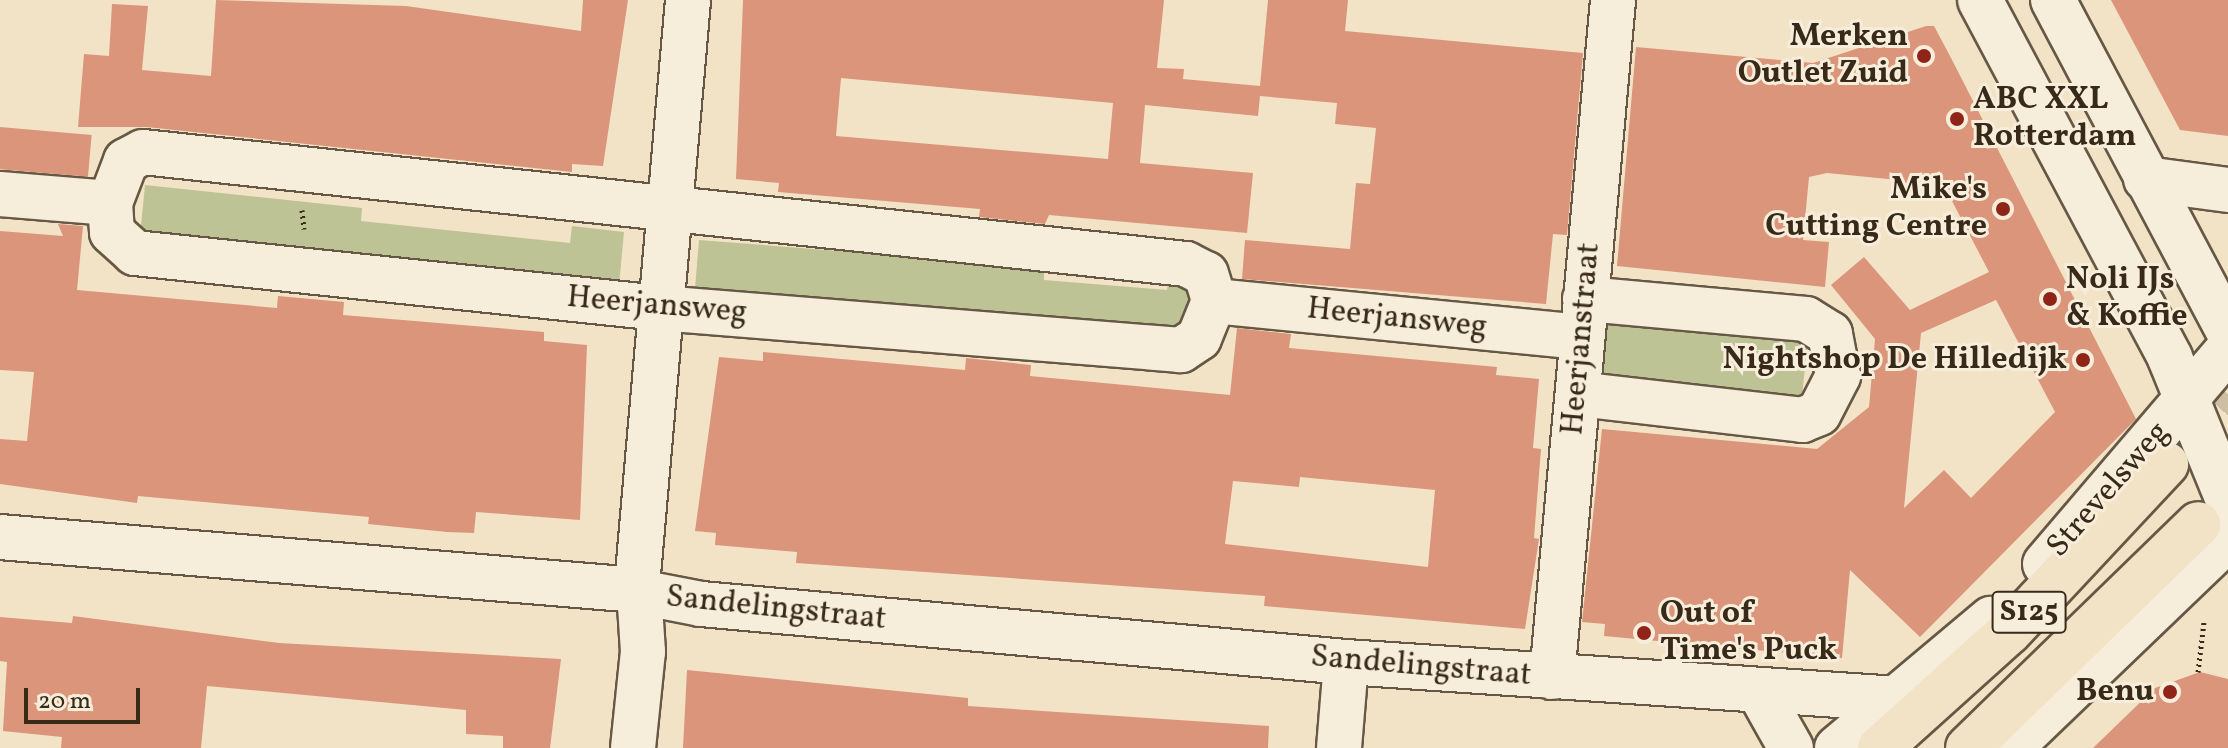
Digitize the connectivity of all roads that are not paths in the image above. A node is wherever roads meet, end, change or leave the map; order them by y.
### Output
1 (688, 0) edge
2 (1613, 0) edge
3 (1980, 0) edge
4 (2053, 0) edge
5 (2146, 179) junction
6 (2228, 190) edge
7 (0, 194) edge
8 (110, 203) junction
9 (669, 213) junction
10 (1214, 301) junction
11 (660, 308) junction
12 (1583, 318) junction
13 (2228, 330) edge
14 (2228, 350) edge
15 (2208, 390) edge
16 (1578, 394) junction
17 (2220, 451) edge
18 (2166, 464) tunnel mouth
19 (2218, 521) edge
20 (0, 537) edge
21 (641, 594) junction
22 (1346, 662) junction
23 (1552, 677) junction
24 (1760, 693) junction
25 (1897, 699) junction
26 (633, 748) edge
27 (1339, 748) edge
28 (1791, 748) edge
29 (1837, 748) edge
30 (1880, 748) edge
31 (1968, 748) edge
32 (2010, 748) edge

1 - 9 street
2 - 12 street, Heerjanstraat
3 - 15 street
4 - 5 street
5 - 6 street
5 - 13 street
7 - 8 street
8 - 9 street
8 - 11 street, Heerjansweg
9 - 10 street
9 - 11 street
10 - 11 street, Heerjansweg
10 - 12 street, Heerjansweg
11 - 21 street
12 - 16 street, Heerjanstraat
12 - 16 street, Heerjansweg
14 - 15 street, Strevelsweg
15 - 17 street
15 - 25 street, Strevelsweg
16 - 23 street, Heerjanstraat
17 - 19 street
18 - 30 main road, Strevelsweg / S125
19 - 31 main road, S125
19 - 32 street
20 - 21 street, Sandelingstraat
21 - 22 street, Sandelingstraat
21 - 26 street
22 - 23 street, Sandelingstraat
22 - 27 street
23 - 24 street, Sandelingstraat
24 - 25 street, Sandelingstraat
24 - 28 street
25 - 29 street, Strevelsweg

